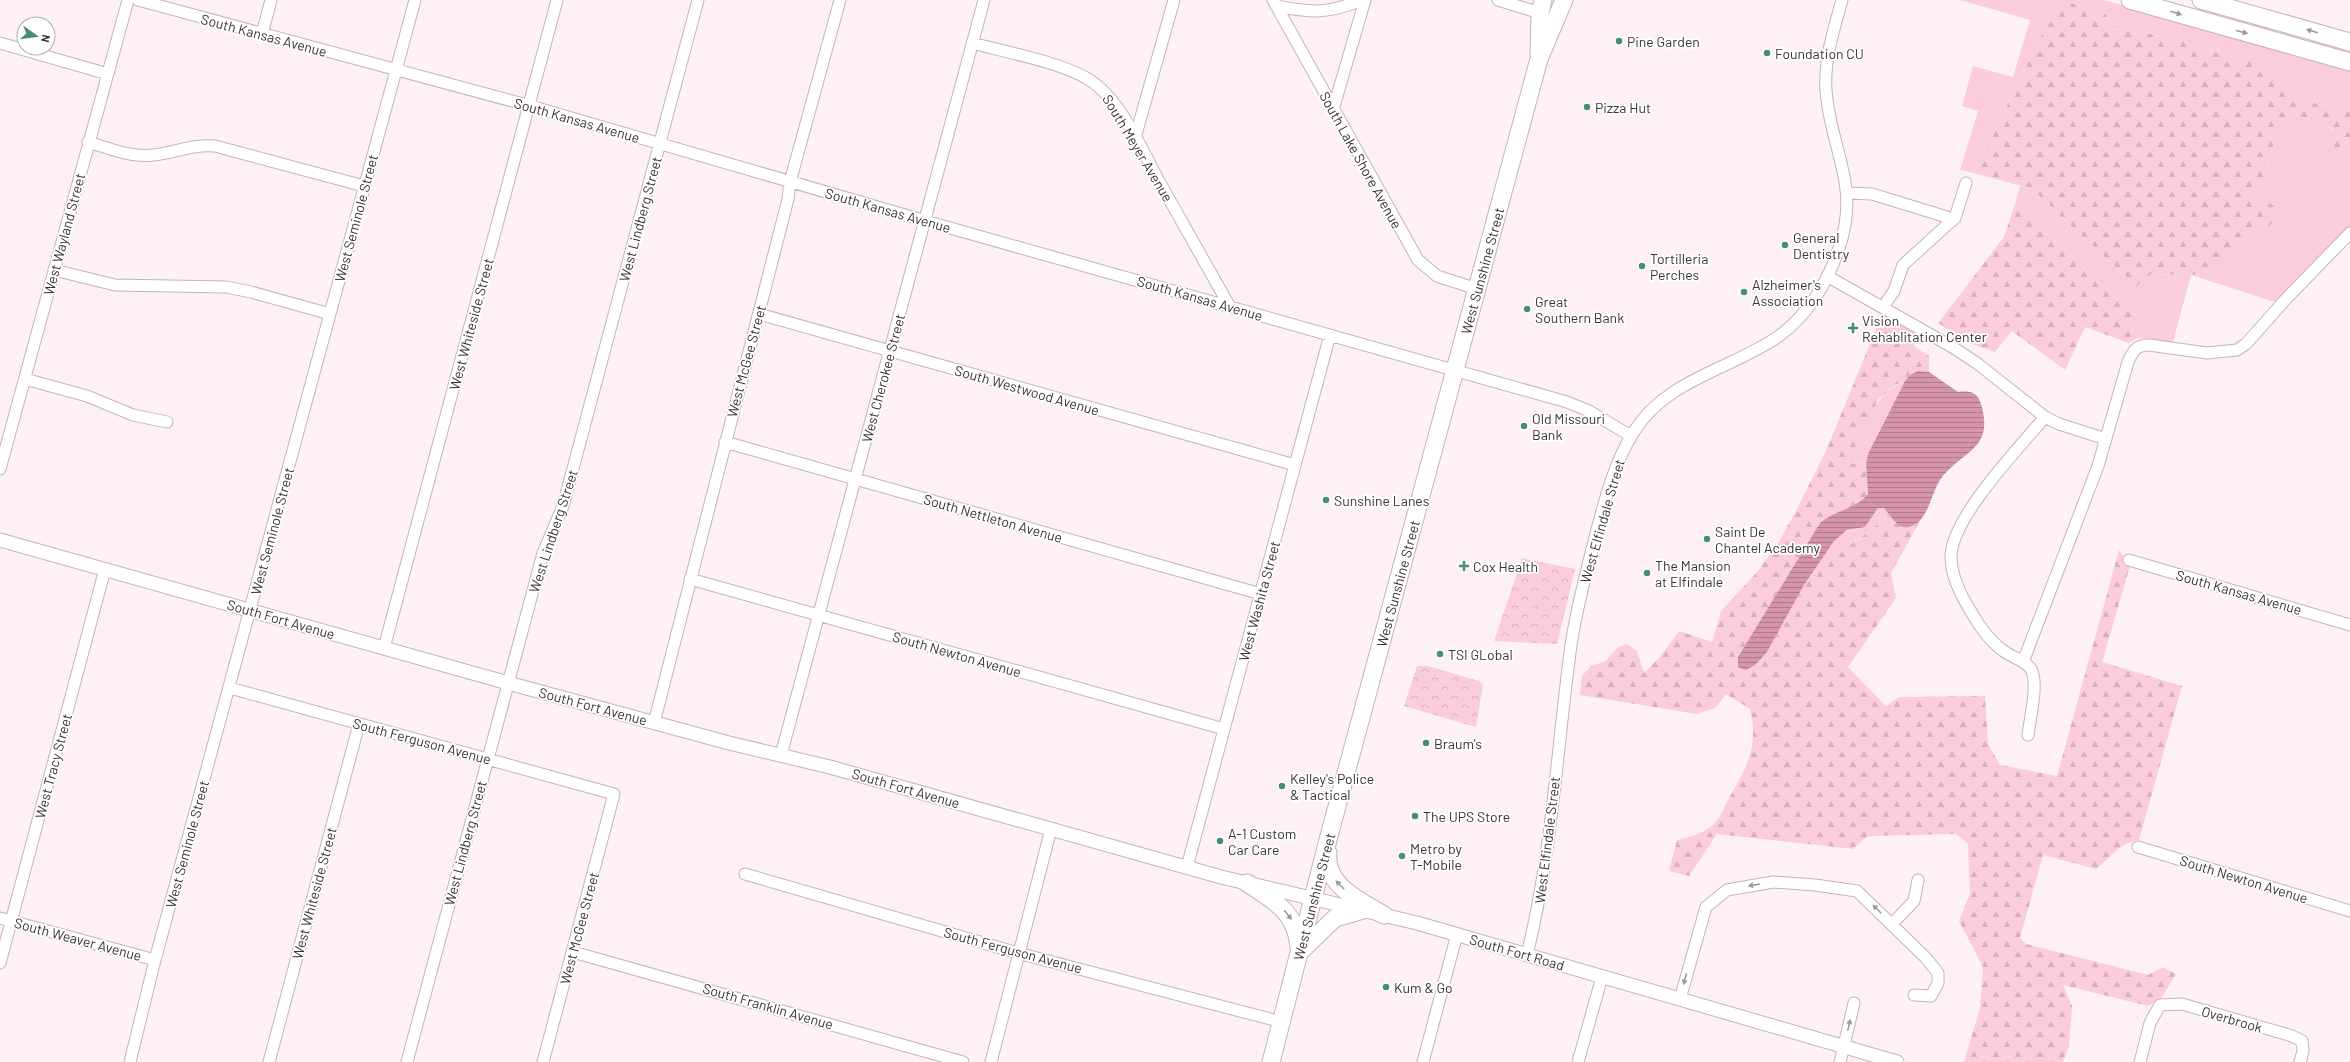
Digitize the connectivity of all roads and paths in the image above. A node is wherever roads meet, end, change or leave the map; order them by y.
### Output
1 (128, 0) edge
2 (138, 0) edge
3 (271, 0) edge
4 (415, 0) edge
5 (556, 0) edge
6 (698, 0) edge
7 (840, 0) edge
8 (984, 0) edge
9 (1174, 0) edge
10 (1364, 0) edge
11 (1498, 0) edge
12 (1842, 0) edge
13 (2130, 0) edge
14 (2205, 1) edge
15 (1564, 2) edge
16 (1274, 3) edge
17 (1541, 6) edge
18 (262, 34) junction
19 (2350, 42) edge
20 (0, 43) edge
21 (972, 43) junction
22 (1539, 59) junction
23 (2350, 62) edge
24 (396, 70) junction
25 (108, 74) junction
26 (527, 105) junction
27 (1333, 110) junction
28 (1135, 138) junction
29 (88, 142) junction
30 (659, 143) junction
31 (790, 182) junction
32 (1966, 183) dead end
33 (364, 186) junction
34 (1847, 193) junction
35 (925, 220) junction
36 (1948, 224) junction
37 (2348, 240) edge
38 (54, 270) junction
39 (1827, 276) junction
40 (1477, 289) junction
41 (1230, 307) junction
42 (1882, 307) junction
43 (330, 314) junction
44 (759, 314) junction
45 (1330, 335) junction
46 (890, 351) junction
47 (1455, 371) junction
48 (24, 379) junction
49 (2045, 418) junction
50 (167, 422) dead end
51 (1631, 436) junction
52 (2106, 438) junction
53 (725, 442) junction
54 (1295, 465) junction
55 (0, 469) edge
56 (856, 480) junction
57 (0, 540) edge
58 (2129, 560) dead end
59 (105, 569) junction
60 (690, 579) junction
61 (1261, 594) junction
62 (250, 610) junction
63 (819, 615) junction
64 (2350, 625) edge
65 (384, 648) junction
66 (2023, 662) junction
67 (508, 683) junction
68 (230, 688) junction
69 (654, 723) junction
70 (359, 724) junction
71 (1224, 729) junction
72 (2028, 735) dead end
73 (781, 755) junction
74 (487, 758) junction
75 (614, 794) joint
76 (1051, 828) junction
77 (1329, 836) junction
78 (2138, 847) dead end
79 (1187, 867) junction
80 (745, 874) dead end
81 (1918, 880) dead end
82 (1247, 883) junction
83 (1314, 899) junction
84 (1363, 910) junction
85 (2350, 911) edge
86 (1384, 915) junction
87 (0, 918) edge
88 (11, 922) junction
89 (1892, 924) junction
90 (1457, 934) junction
91 (573, 952) junction
92 (1300, 952) junction
93 (1018, 953) junction
94 (1527, 955) junction
95 (155, 960) junction
96 (0, 963) edge
97 (1602, 977) junction
98 (1914, 995) dead end
99 (1680, 999) junction
100 (1854, 1003) dead end
101 (1282, 1022) junction
102 (1844, 1047) junction
103 (130, 1062) edge
104 (268, 1062) edge
105 (407, 1062) edge
106 (543, 1062) edge
107 (962, 1062) edge
108 (991, 1062) edge
109 (1271, 1062) edge
110 (1423, 1062) edge
111 (1578, 1062) edge
112 (1840, 1062) edge
113 (1897, 1062) edge
114 (2140, 1062) edge
115 (2300, 1062) edge

1 - 25 street, West Wayland Street
2 - 18 street, South Kansas Avenue
3 - 18 street
4 - 24 street, West Seminole Street
5 - 26 street, West Whiteside Street
6 - 30 street, West Lindberg Street
7 - 31 street, West McGee Street
8 - 21 street, West Cherokee Street
9 - 28 street
10 - 16 street
10 - 27 street
11 - 17 street
12 - 34 street, West Elfindale Street
13 -> 23 main road
19 -> 14 main road
15 - 22 main road, West Sunshine Street
16 - 27 street, South Lake Shore Avenue
17 - 22 main road, West Sunshine Street
18 - 24 street, South Kansas Avenue
20 - 25 street
21 - 28 street, South Meyer Avenue
21 - 35 street, West Cherokee Street
22 - 40 main road, West Sunshine Street
24 - 26 street, South Kansas Avenue
24 - 33 street, West Seminole Street
25 - 29 street, West Wayland Street
26 - 30 street, South Kansas Avenue
26 - 65 street, West Whiteside Street
27 - 40 street, South Lake Shore Avenue
28 - 41 street, South Meyer Avenue
29 - 33 street
29 - 38 street, West Wayland Street
30 - 31 street, South Kansas Avenue
30 - 67 street, West Lindberg Street
31 - 35 street, South Kansas Avenue
31 - 44 street, West McGee Street
32 - 36 street
33 - 43 street, West Seminole Street
34 - 36 street
34 - 39 street, West Elfindale Street
35 - 41 street, South Kansas Avenue
35 - 46 street, West Cherokee Street
36 - 42 street
37 - 52 street
38 - 43 street
38 - 48 street, West Wayland Street
39 - 42 street
39 - 51 street, West Elfindale Street
40 - 47 main road, West Sunshine Street
41 - 45 street, South Kansas Avenue
42 - 49 street
43 - 62 street, West Seminole Street
44 - 46 street, South Westwood Avenue
44 - 53 street, West McGee Street
45 - 47 street, South Kansas Avenue
45 - 54 street, West Washita Street
46 - 54 street, South Westwood Avenue
46 - 56 street, West Cherokee Street
47 - 51 street, South Kansas Avenue
47 - 77 main road, West Sunshine Street
48 - 50 street
48 - 55 street, West Wayland Street
49 - 52 street
49 - 66 street
51 - 94 street, West Elfindale Street
52 - 66 street
53 - 56 street, South Nettleton Avenue
53 - 60 street, West McGee Street
54 - 61 street, West Washita Street
56 - 61 street, South Nettleton Avenue
56 - 63 street, West Cherokee Street
57 - 59 street, South Fort Avenue
58 - 64 street, South Kansas Avenue
59 - 62 street, South Fort Avenue
59 - 88 street, West Tracy Street
60 - 63 street, South Newton Avenue
60 - 69 street, West McGee Street
61 - 71 street, West Washita Street
62 - 65 street, South Fort Avenue
62 - 68 street, West Seminole Street
63 - 71 street, South Newton Avenue
63 - 73 street, West Cherokee Street
65 - 67 street, South Fort Avenue
66 - 72 street
67 - 69 street, South Fort Avenue
67 - 74 street, West Lindberg Street
68 - 70 street, South Ferguson Avenue
68 - 95 street, West Seminole Street
69 - 73 street, South Fort Avenue
70 - 74 street, South Ferguson Avenue
70 - 104 street, West Whiteside Street
71 - 79 street, West Washita Street
73 - 76 street, South Fort Avenue
74 - 75 street, South Ferguson Avenue
74 - 105 street, West Lindberg Street
75 - 91 street, West McGee Street
76 - 79 street, South Fort Avenue
76 - 93 street
77 - 83 main road, West Sunshine Street
86 -> 77 main road
78 - 85 street, South Newton Avenue
79 - 82 street, South Fort Road
80 - 93 street, South Ferguson Avenue
81 - 89 street
82 - 83 street, South Fort Road
82 -> 92 main road
83 - 84 street, South Fort Road
83 - 92 main road, West Sunshine Street
84 - 86 street, South Fort Road
84 - 92 main road
86 - 90 street, South Fort Road
87 - 88 street, South Weaver Avenue
88 - 95 street, South Weaver Avenue
88 - 96 street, West Tracy Street
89 - 98 street
89 -> 99 street
90 - 94 street, South Fort Road
90 - 110 street
91 - 106 street, West McGee Street
91 - 107 street, South Franklin Avenue
92 - 101 main road, West Sunshine Street
93 - 101 street, South Ferguson Avenue
93 - 108 street
94 - 97 street, South Fort Road
95 - 103 street, West Seminole Street
97 - 99 street, South Fort Road
97 - 111 street
99 - 102 street, South Fort Road
102 -> 100 street
101 - 109 main road, West Sunshine Street
102 - 112 street
102 - 113 street
114 - 115 street, Overbrook

